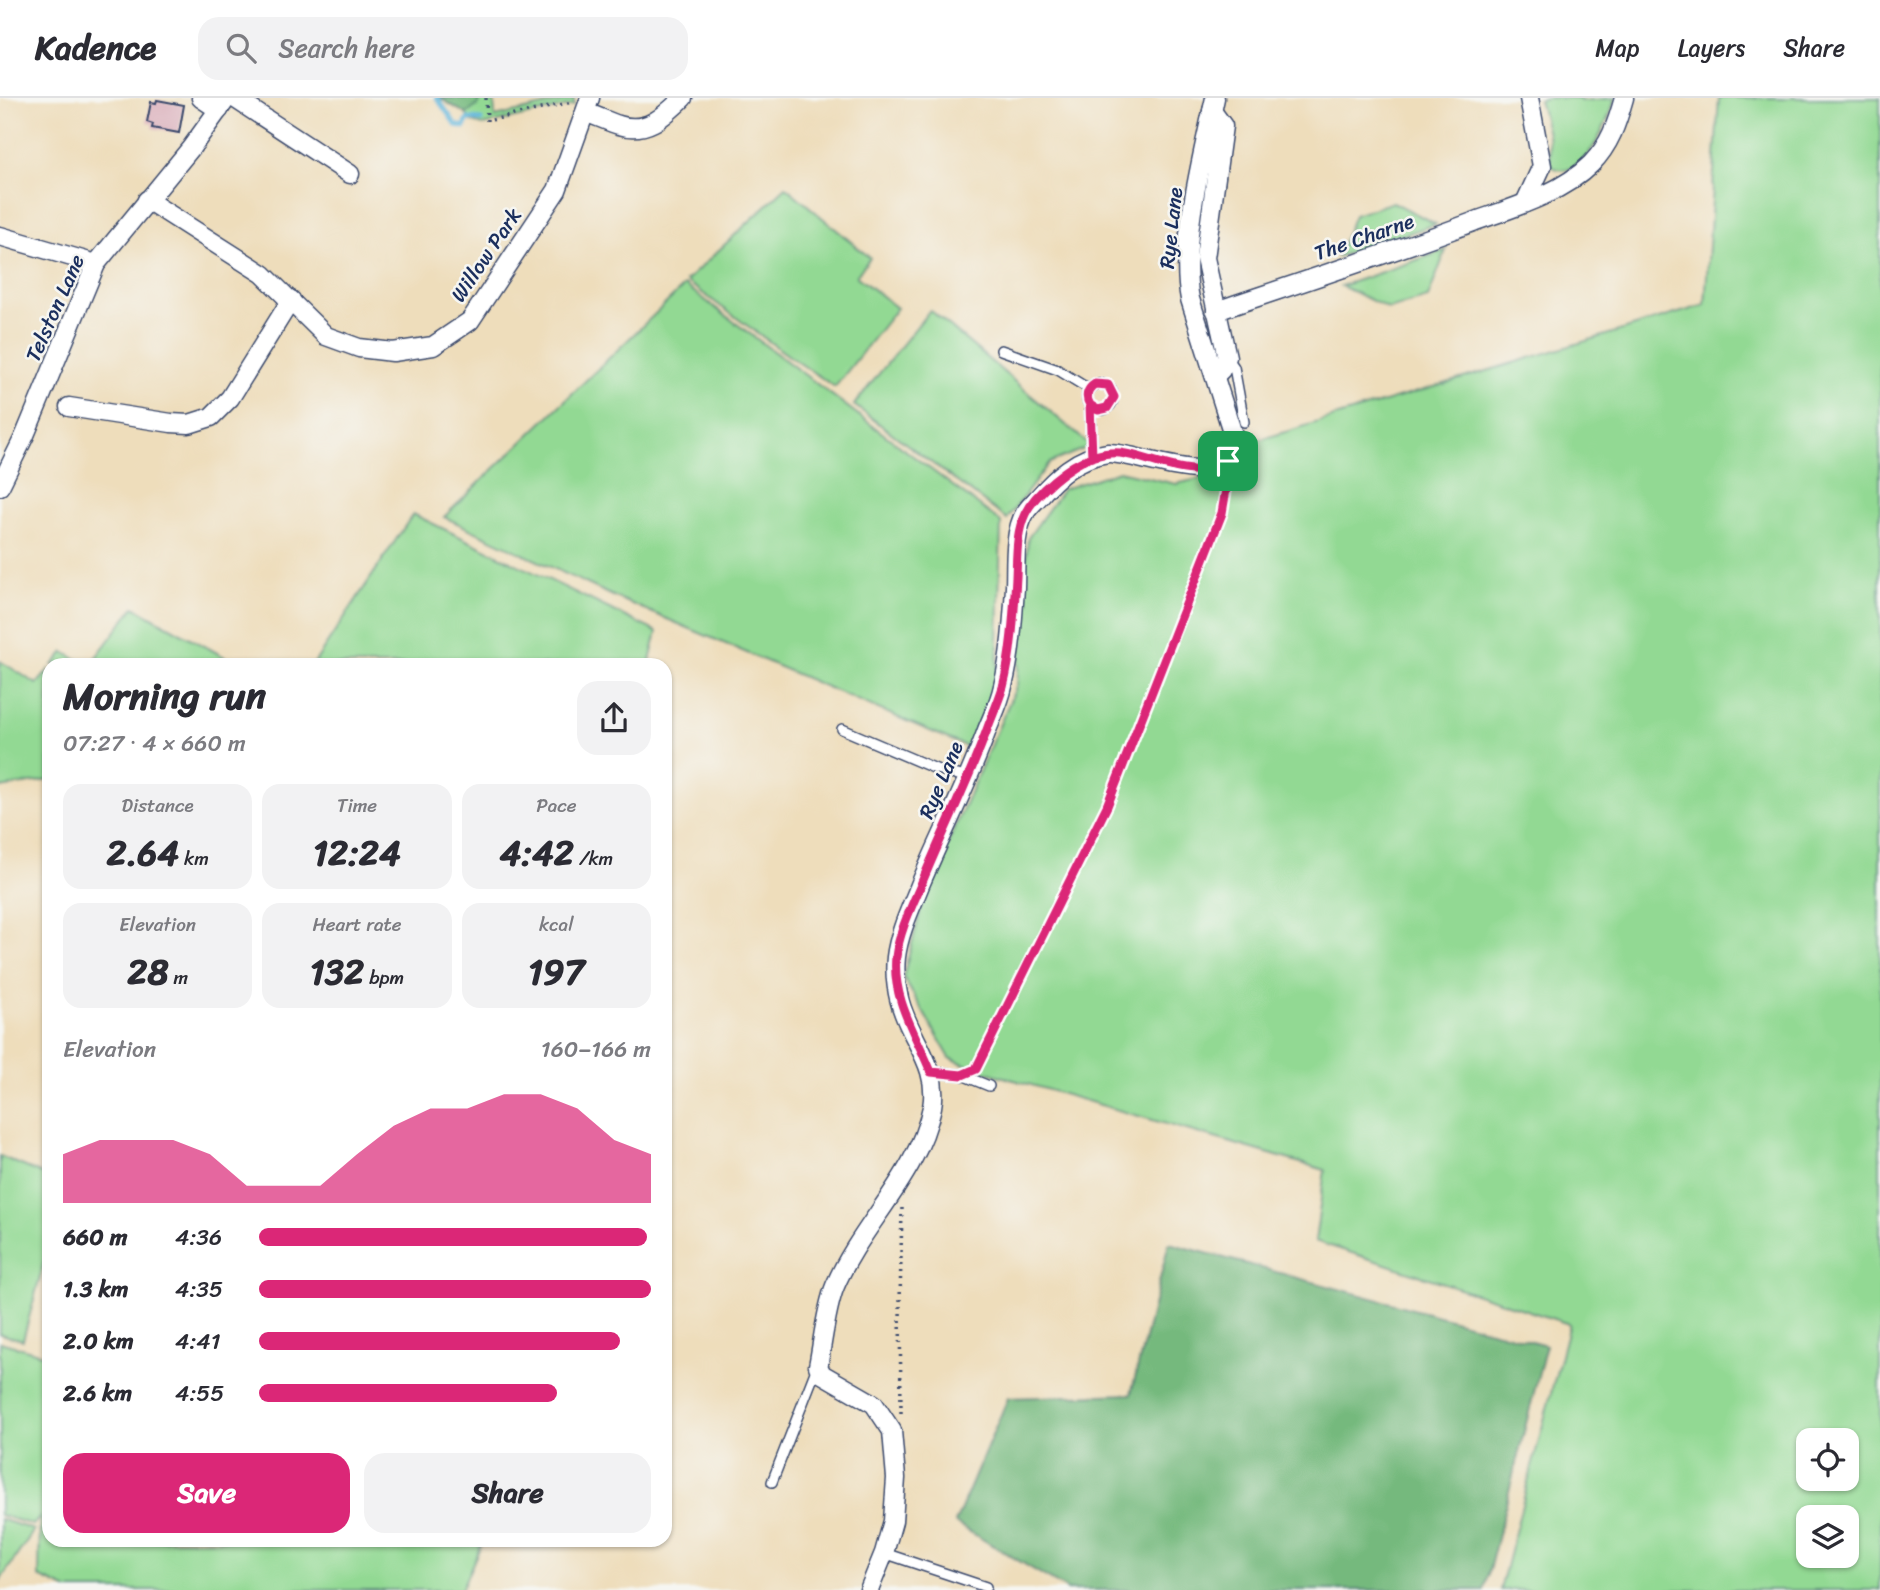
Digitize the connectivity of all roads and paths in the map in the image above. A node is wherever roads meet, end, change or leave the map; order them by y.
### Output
1 (201, 98) edge
2 (234, 98) edge
3 (486, 98) edge
4 (683, 98) edge
5 (1529, 98) edge
6 (1624, 98) edge
7 (223, 104) edge
8 (586, 104) edge
9 (1213, 104) edge
10 (350, 174) dead end
11 (147, 200) junction
12 (1525, 203) junction
13 (0, 236) edge
14 (96, 264) junction
15 (291, 300) junction
16 (1216, 311) junction
17 (1002, 350) dead end
18 (1227, 357) junction
19 (1215, 376) junction
20 (1089, 389) junction
21 (1090, 405) junction
22 (69, 407) dead end
23 (1244, 422) dead end
24 (1092, 457) junction
25 (1228, 461) junction
26 (0, 486) edge
27 (842, 729) dead end
28 (970, 778) junction
29 (931, 1072) junction
30 (962, 1075) junction
31 (989, 1086) dead end
32 (903, 1180) junction
33 (818, 1366) junction
34 (892, 1431) junction
35 (772, 1482) dead end
36 (884, 1553) junction
37 (986, 1587) dead end
38 (869, 1590) edge

1 - 7 street
2 - 10 street
3 - 8 path
4 - 8 street
5 - 12 street
6 - 12 street, The Charne
7 - 11 street, Telston Lane
8 - 15 street, Willow Park
9 - 16 street
9 - 19 street, Rye Lane
11 - 14 street, Telston Lane
11 - 15 street, Willow Park
12 - 16 street, The Charne
13 - 14 street
14 - 26 street, Telston Lane
15 - 22 street
16 - 18 street
17 - 20 lane
18 - 19 street
18 - 23 lane
19 - 25 street, Rye Lane
20 - 21 lane
20 - 21 lane
21 - 24 lane
24 - 25 street, Rye Lane
24 - 28 street, Rye Lane
25 - 30 path
27 - 28 lane
28 - 29 street, Rye Lane
29 - 30 lane
29 - 32 street, Rye Lane
30 - 31 lane
32 - 33 street, Rye Lane
32 - 34 path
33 - 34 street
33 - 35 lane
34 - 36 street
36 - 37 lane
36 - 38 street

